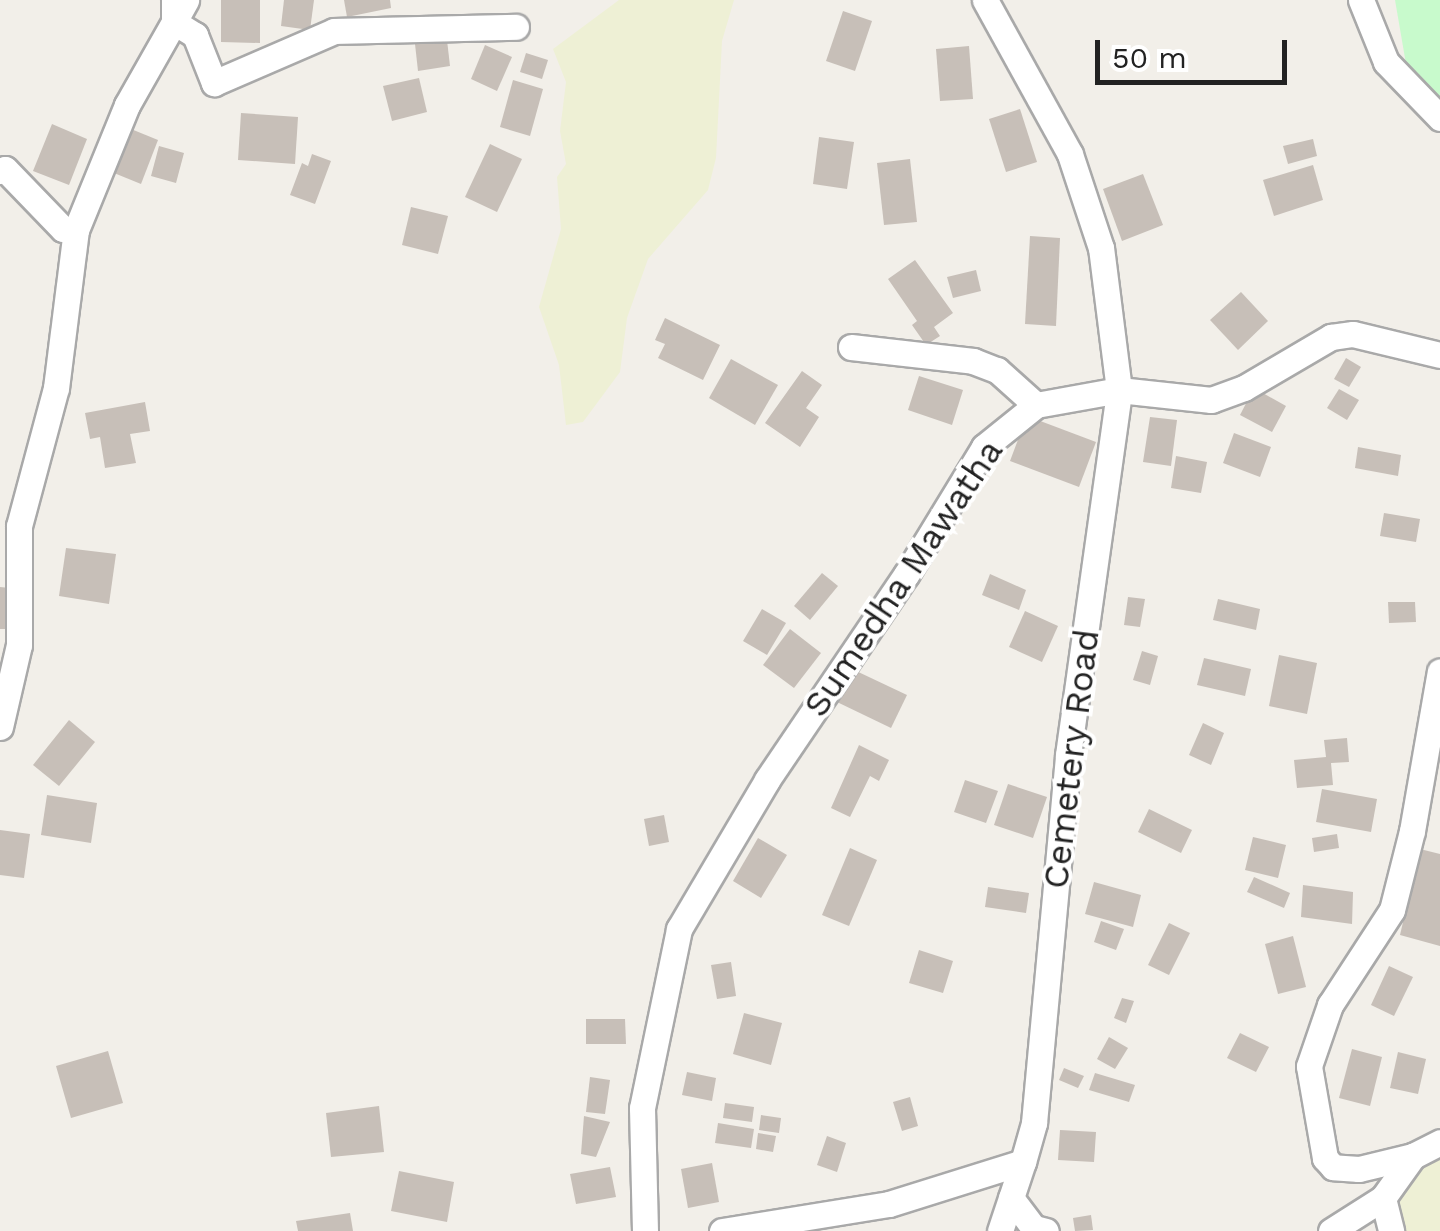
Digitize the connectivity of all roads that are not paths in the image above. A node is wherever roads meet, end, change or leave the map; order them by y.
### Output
1 (985, 0) edge
2 (1360, 0) edge
3 (178, 7) edge
4 (516, 28) dead end
5 (1440, 118) edge
6 (0, 171) edge
7 (76, 230) junction
8 (851, 347) dead end
9 (1440, 355) edge
10 (1118, 390) junction
11 (1036, 405) junction
12 (1440, 670) edge
13 (0, 726) edge
14 (1440, 1142) edge
15 (1413, 1156) junction
16 (1023, 1162) junction
17 (1010, 1198) junction
18 (1383, 1198) junction
19 (645, 1231) edge
20 (723, 1231) edge
21 (1000, 1231) edge
22 (1046, 1231) edge
23 (1331, 1231) edge
24 (1391, 1231) edge

1 - 10 street
2 - 5 street
3 - 4 street
3 - 7 street
6 - 7 street
7 - 13 street
8 - 11 street
9 - 10 street
10 - 11 street, Sumedha Mawatha
10 - 16 street, Cemetery Road
11 - 19 street, Sumedha Mawatha
12 - 15 street
14 - 15 street
15 - 18 street
16 - 17 street, Cemetery Road
16 - 20 street
17 - 21 street, Cemetery Road
17 - 22 street
18 - 23 street
18 - 24 street

